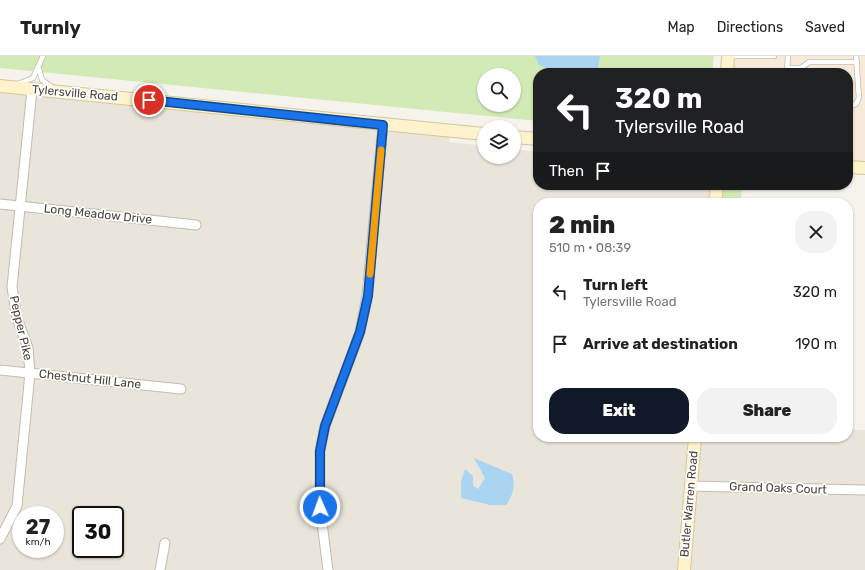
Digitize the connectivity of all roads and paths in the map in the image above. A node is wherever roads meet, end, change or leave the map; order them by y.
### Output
1 (43, 56) edge
2 (729, 56) edge
3 (774, 56) edge
4 (788, 56) edge
5 (856, 56) edge
6 (857, 62) junction
7 (728, 68) edge
8 (787, 68) edge
9 (801, 68) edge
10 (39, 69) junction
11 (0, 86) edge
12 (32, 90) junction
13 (65, 93) junction
14 (853, 105) edge
15 (383, 125) junction
16 (477, 133) edge
17 (521, 138) edge
18 (533, 139) edge
19 (853, 167) edge
20 (865, 168) edge
21 (0, 204) edge
22 (19, 205) junction
23 (196, 225) dead end
24 (0, 370) edge
25 (30, 373) junction
26 (181, 389) dead end
27 (695, 442) edge
28 (691, 486) junction
29 (865, 490) edge
30 (0, 539) edge
31 (164, 543) dead end
32 (160, 570) edge
33 (328, 570) edge
34 (684, 570) edge

1 - 10 lane
2 - 3 lane
2 - 7 main road
4 - 8 lane
5 - 6 lane
6 - 9 lane
6 - 14 lane
10 - 11 lane
10 - 13 lane
11 - 12 main road, Tylersville Road
12 - 13 main road, Tylersville Road
12 - 22 street, Pepper Pike
13 - 15 main road, Tylersville Road
15 - 16 main road, Tylersville Road
15 - 33 street
17 - 18 main road
19 - 20 main road
21 - 22 street, Long Meadow Drive
22 - 23 street, Long Meadow Drive
22 - 25 street, Pepper Pike
24 - 25 street, Chestnut Hill Lane
25 - 26 street, Chestnut Hill Lane
25 - 30 street, Pepper Pike
27 - 28 main road, Butler Warren Road
28 - 29 street, Grand Oaks Court
28 - 34 main road, Butler Warren Road
31 - 32 street

